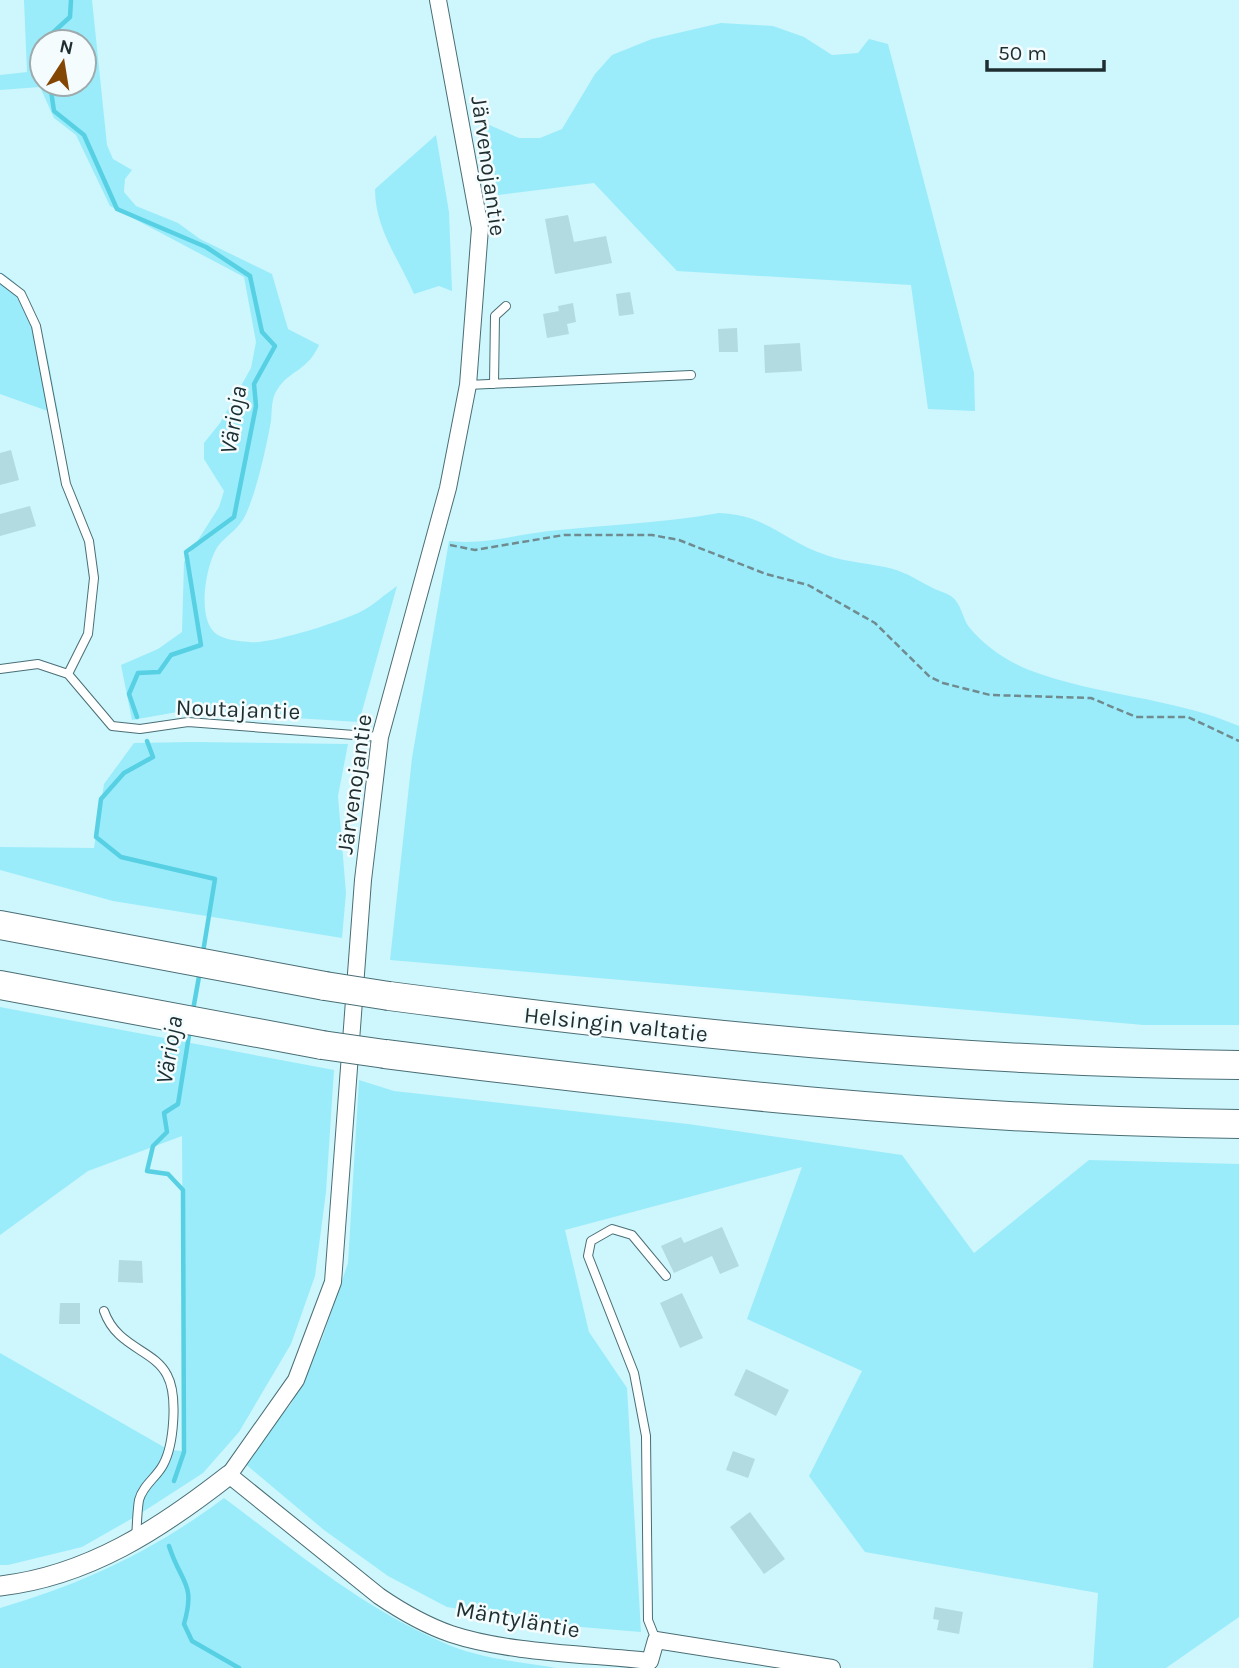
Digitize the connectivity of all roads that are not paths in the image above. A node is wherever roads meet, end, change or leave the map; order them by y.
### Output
1 (438, 0) edge
2 (0, 278) edge
3 (506, 306) dead end
4 (691, 375) dead end
5 (494, 384) junction
6 (468, 385) junction
7 (0, 669) edge
8 (68, 674) junction
9 (380, 737) junction
10 (0, 925) edge
11 (0, 985) edge
12 (1239, 1065) edge
13 (1239, 1124) edge
14 (666, 1276) dead end
15 (104, 1311) dead end
16 (229, 1475) junction
17 (135, 1541) junction
18 (0, 1586) edge
19 (656, 1640) junction
20 (650, 1665) edge
21 (832, 1668) edge

1 - 6 street, Järvenojantie
2 - 8 lane
3 - 5 lane
4 - 5 lane
5 - 6 lane
6 - 9 street, Järvenojantie
7 - 8 lane
8 - 9 lane, Noutajantie
9 - 16 street, Järvenojantie
10 - 12 highway, Helsingin valtatie, bridge
11 - 13 highway, bridge
14 - 19 lane
15 - 17 lane
16 - 17 street
16 - 20 street, Mäntyläntie
17 - 18 street
19 - 20 street, Mäntyläntie
19 - 21 street

